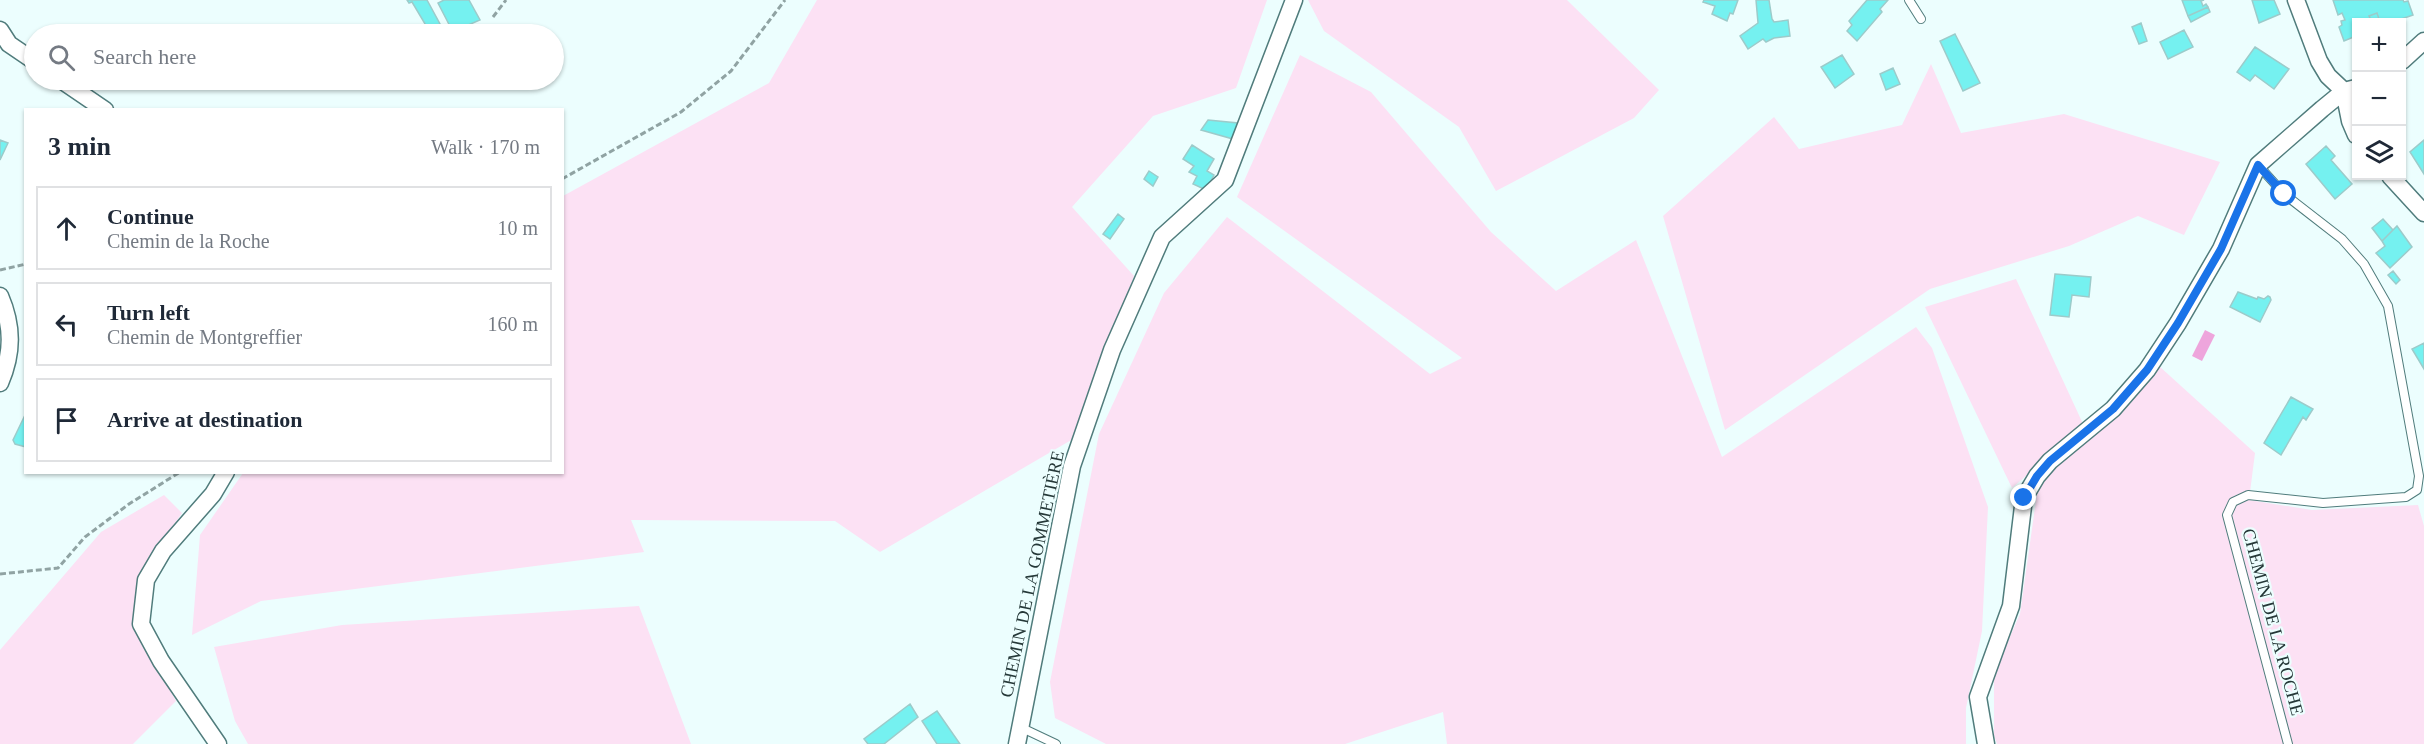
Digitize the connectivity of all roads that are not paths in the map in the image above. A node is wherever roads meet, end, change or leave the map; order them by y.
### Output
1 (1294, 0) edge
2 (1909, 0) edge
3 (2296, 0) edge
4 (1921, 19) dead end
5 (0, 30) edge
6 (2424, 41) edge
7 (24, 55) edge
8 (2406, 57) edge
9 (76, 90) edge
10 (2350, 90) edge
11 (102, 108) edge
12 (2352, 126) edge
13 (2258, 165) junction
14 (2394, 180) edge
15 (2424, 213) edge
16 (0, 296) edge
17 (0, 383) edge
18 (225, 474) edge
19 (1020, 727) junction
20 (218, 744) edge
21 (1017, 744) edge
22 (1056, 744) edge
23 (1986, 744) edge
24 (2288, 744) edge

1 - 19 street, CHEMIN DE LA GOMMETIÈRE
2 - 4 lane
3 - 10 street
5 - 7 street
6 - 8 street
9 - 11 street
10 - 12 street
10 - 13 street
13 - 23 street
13 - 24 lane, CHEMIN DE LA ROCHE
14 - 15 street
16 - 17 street
18 - 20 street
19 - 21 street, CHEMIN DE LA GOMMETIÈRE
19 - 22 lane

